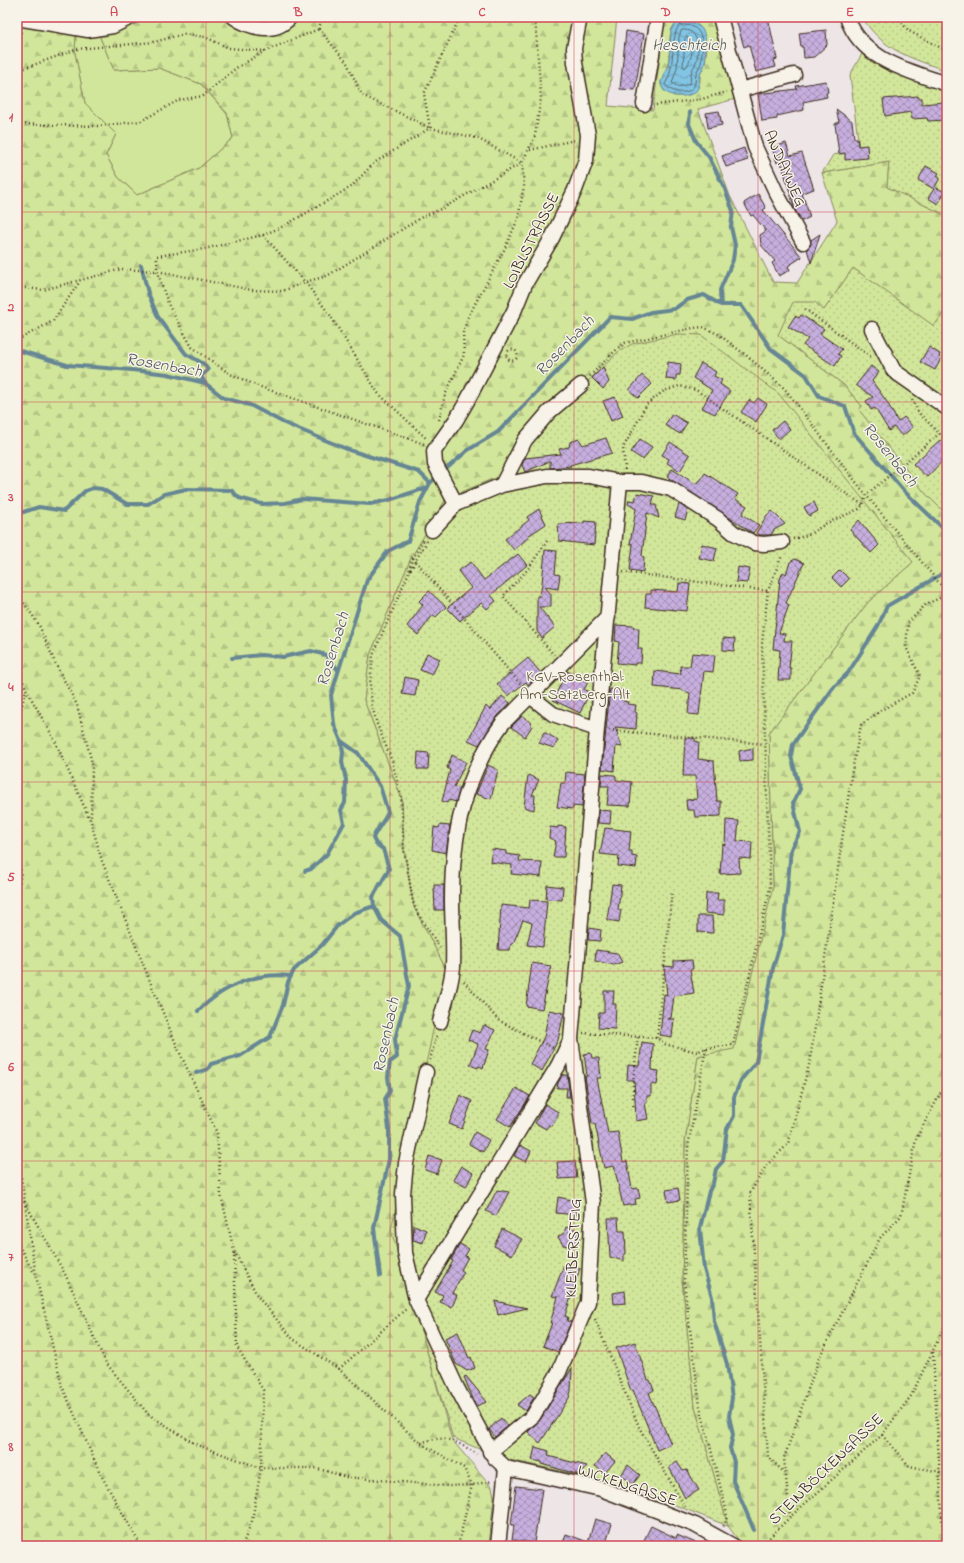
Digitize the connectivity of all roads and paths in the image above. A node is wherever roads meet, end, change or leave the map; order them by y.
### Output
1 (131, 17) edge
2 (234, 17) edge
3 (290, 17) edge
4 (322, 17) edge
5 (460, 17) edge
6 (535, 17) edge
7 (580, 17) edge
8 (658, 17) edge
9 (720, 17) edge
10 (847, 17) edge
11 (896, 17) edge
12 (20, 23) edge
13 (82, 23) edge
14 (319, 29) junction
15 (17, 44) edge
16 (265, 51) junction
17 (947, 51) edge
18 (17, 71) edge
19 (794, 75) dead end
20 (947, 84) edge
21 (740, 90) junction
22 (644, 104) joint
23 (17, 124) edge
24 (430, 128) junction
25 (588, 135) junction
26 (530, 150) junction
27 (522, 163) junction
28 (263, 236) junction
29 (803, 242) dead end
30 (157, 271) junction
31 (80, 281) junction
32 (306, 282) junction
33 (17, 287) edge
34 (872, 329) dead end
35 (17, 344) edge
36 (518, 355) joint
37 (581, 385) joint
38 (947, 408) edge
39 (437, 427) dead end
40 (939, 434) dead end
41 (435, 454) junction
42 (620, 482) junction
43 (502, 485) junction
44 (866, 495) junction
45 (453, 500) junction
46 (863, 505) junction
47 (430, 531) joint
48 (547, 541) dead end
49 (782, 542) junction
50 (414, 559) junction
51 (613, 570) junction
52 (947, 584) edge
53 (768, 591) junction
54 (17, 593) edge
55 (947, 595) edge
56 (608, 617) junction
57 (561, 663) junction
58 (17, 667) edge
59 (26, 690) junction
60 (529, 695) junction
61 (17, 724) edge
62 (597, 729) junction
63 (766, 744) junction
64 (91, 822) junction
65 (17, 850) edge
66 (672, 891) dead end
67 (17, 897) edge
68 (453, 968) junction
69 (463, 980) dead end
70 (440, 1022) joint
71 (571, 1036) junction
72 (638, 1036) junction
73 (657, 1038) junction
74 (706, 1048) junction
75 (564, 1054) junction
76 (426, 1072) joint
77 (947, 1086) edge
78 (634, 1106) dead end
79 (17, 1150) edge
80 (18, 1159) edge
81 (24, 1201) junction
82 (17, 1242) edge
83 (234, 1252) junction
84 (36, 1276) junction
85 (416, 1300) junction
86 (588, 1302) junction
87 (947, 1321) edge
88 (933, 1351) junction
89 (339, 1369) junction
90 (882, 1435) junction
91 (420, 1443) junction
92 (484, 1453) junction
93 (260, 1468) junction
94 (939, 1472) junction
95 (505, 1473) junction
96 (785, 1473) junction
97 (947, 1473) edge
98 (472, 1485) junction
99 (682, 1502) dead end
100 (790, 1517) junction
101 (724, 1525) dead end
102 (947, 1534) edge
103 (943, 1536) junction
104 (141, 1546) edge
105 (242, 1546) edge
106 (458, 1546) edge
107 (498, 1546) edge
108 (733, 1546) edge
109 (761, 1546) edge
110 (938, 1546) edge

1 - 13 street
2 - 3 street
4 - 14 path
5 - 24 path
6 - 26 path
7 - 25 street, LOIBLSTRASSE
8 - 22 street
9 - 21 street, ANDAYWEG
10 - 20 street
11 - 17 path
12 - 13 street
12 - 15 path
14 - 16 path
14 - 24 path
16 - 18 path
16 - 23 path
19 - 21 street
21 - 22 path
21 - 29 street, ANDAYWEG
24 - 27 path
24 - 28 path
25 - 26 path
25 - 41 street, LOIBLSTRASSE
26 - 27 path
27 - 32 path
27 - 39 path
28 - 30 path
28 - 32 path
30 - 31 path
30 - 32 path
30 - 41 path
31 - 33 path
31 - 35 path
32 - 41 path
34 - 38 street
36 - 36 path
37 - 43 street
37 - 44 path
40 - 44 path
41 - 45 street
42 - 43 street
42 - 46 path
42 - 49 street
42 - 51 street
43 - 45 street
44 - 46 path
44 - 52 path
45 - 47 street
46 - 49 path
47 - 50 path
48 - 57 path
49 - 53 path
50 - 60 path
50 - 68 path
51 - 53 path
51 - 56 street
53 - 63 path
54 - 64 path
55 - 96 path
56 - 57 street
56 - 62 street
57 - 60 street
58 - 59 path
59 - 61 path
59 - 64 path
60 - 62 street
60 - 68 street
62 - 63 path
62 - 71 street
63 - 74 path
64 - 83 path
65 - 67 path
66 - 73 path
68 - 70 street
69 - 75 path
70 - 76 path
71 - 72 path
71 - 75 street
71 - 86 street, KLEIBERSTEIG
72 - 73 path
72 - 78 path
73 - 74 path
74 - 101 path
75 - 85 street
76 - 85 street
77 - 96 path
79 - 80 path
80 - 81 path
81 - 84 path
81 - 93 path
82 - 84 path
83 - 89 path
83 - 93 path
84 - 104 path
85 - 89 path
85 - 92 street
86 - 92 street, KLEIBERSTEIG
86 - 99 path
87 - 88 path, STEINBÖCKENGASSE
88 - 90 path, STEINBÖCKENGASSE
88 - 94 path
89 - 91 path
90 - 94 path
90 - 100 path, STEINBÖCKENGASSE
91 - 92 path
91 - 98 path
92 - 95 street
93 - 98 path
93 - 105 path
94 - 97 path
94 - 103 path
95 - 98 path
95 - 107 street
95 - 108 street, WICKENGASSE
96 - 100 path
98 - 106 path
100 - 109 path, STEINBÖCKENGASSE
102 - 103 path
103 - 110 path

